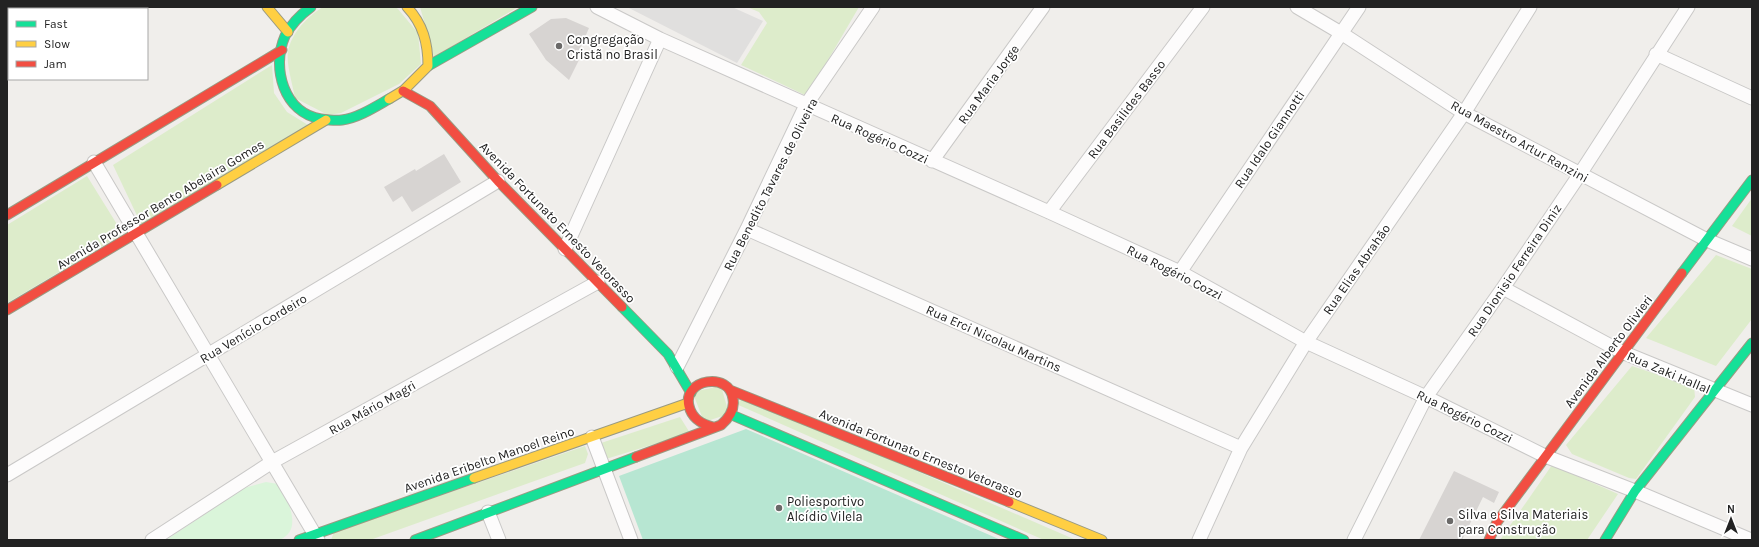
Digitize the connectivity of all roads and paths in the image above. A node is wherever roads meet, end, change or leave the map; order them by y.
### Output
1 (267, 7) edge
2 (311, 7) edge
3 (407, 7) edge
4 (532, 7) edge
5 (597, 7) edge
6 (874, 7) edge
7 (1043, 7) edge
8 (1203, 7) edge
9 (1297, 7) edge
10 (1358, 7) edge
11 (1530, 7) edge
12 (1688, 7) edge
13 (288, 32) junction
14 (1341, 33) junction
15 (660, 39) junction
16 (282, 50) junction
17 (1656, 54) junction
18 (425, 69) junction
19 (403, 91) junction
20 (1752, 98) edge
21 (806, 105) junction
22 (430, 106) junction
23 (1464, 113) junction
24 (326, 120) junction
25 (932, 161) junction
26 (94, 162) junction
27 (1580, 174) junction
28 (1752, 180) edge
29 (498, 181) junction
30 (1049, 212) junction
31 (7, 215) edge
32 (747, 229) junction
33 (136, 233) junction
34 (1707, 240) junction
35 (565, 249) junction
36 (1752, 259) edge
37 (1180, 272) junction
38 (598, 282) junction
39 (1503, 288) junction
40 (7, 310) edge
41 (1306, 342) junction
42 (1752, 343) edge
43 (1622, 352) junction
44 (208, 354) junction
45 (681, 364) junction
46 (705, 374) dead end
47 (717, 381) junction
48 (730, 390) junction
49 (1714, 391) junction
50 (691, 393) junction
51 (1426, 397) junction
52 (688, 403) junction
53 (1752, 405) edge
54 (732, 415) junction
55 (713, 427) junction
56 (592, 437) junction
57 (1241, 448) junction
58 (1545, 456) junction
59 (272, 462) junction
60 (605, 469) junction
61 (7, 475) edge
62 (1635, 492) junction
63 (488, 512) junction
64 (316, 537) edge
65 (152, 540) edge
66 (299, 540) edge
67 (415, 540) edge
68 (498, 540) edge
69 (631, 540) edge
70 (1024, 540) edge
71 (1102, 540) edge
72 (1199, 540) edge
73 (1354, 540) edge
74 (1489, 540) edge
75 (1605, 540) edge
76 (1751, 540) edge

1 - 13 main road
2 - 13 main road
3 - 18 main road
4 - 18 main road
5 - 15 street, Rua Rogério Cozzi
6 - 21 street, Rua Benedito Tavares de Oliveira
7 - 25 street, Rua Maria Jorge
8 - 30 street, Rua Basilides Basso
9 - 14 street, Rua Maestro Artur Ranzini
10 - 14 street, Rua Idalo Giannotti
11 - 23 street, Rua Elias Abrahão
12 - 17 street, Rua Dionisio Ferreira Diniz
13 - 16 main road
14 - 23 street, Rua Maestro Artur Ranzini
14 - 37 street, Rua Idalo Giannotti
15 - 21 street, Rua Rogério Cozzi
15 - 35 street
16 - 24 main road
16 - 26 main road
17 - 20 street
17 - 27 street, Rua Dionisio Ferreira Diniz
18 - 19 main road
18 - 22 main road
19 - 22 main road, Avenida Fortunato Ernesto Vetorasso
19 - 24 main road
21 - 25 street, Rua Rogério Cozzi
21 - 32 street, Rua Benedito Tavares de Oliveira
22 - 29 main road, Avenida Fortunato Ernesto Vetorasso
23 - 27 street, Rua Maestro Artur Ranzini
23 - 41 street, Rua Elias Abrahão
24 - 33 main road, Avenida Professor Bento Abelaira Gomes
25 - 30 street, Rua Rogério Cozzi
26 - 31 main road
26 - 33 street
27 - 34 street, Rua Maestro Artur Ranzini
27 - 39 street, Rua Dionisio Ferreira Diniz
28 - 34 main road, Avenida Alberto Olivieri
29 - 35 main road, Avenida Fortunato Ernesto Vetorasso
29 - 44 street, Rua Venício Cordeiro
30 - 37 street, Rua Rogério Cozzi
32 - 45 street, Rua Benedito Tavares de Oliveira
32 - 57 street, Rua Erci Nicolau Martins
33 - 40 main road, Avenida Professor Bento Abelaira Gomes
33 - 44 street
34 - 36 street, Rua Maestro Artur Ranzini
34 - 43 main road, Avenida Alberto Olivieri
35 - 38 main road, Avenida Fortunato Ernesto Vetorasso
37 - 41 street, Rua Rogério Cozzi
38 - 45 main road, Avenida Fortunato Ernesto Vetorasso
38 - 59 street, Rua Mário Magri
39 - 43 street, Rua Zaki Hallal
39 - 51 street, Rua Dionisio Ferreira Diniz
41 - 51 street, Rua Rogério Cozzi
41 - 57 street, Rua Elias Abrahão
42 - 49 main road
43 - 49 street, Rua Zaki Hallal
43 - 58 main road, Avenida Alberto Olivieri
44 - 59 street
44 - 61 street, Rua Venício Cordeiro
45 - 50 main road, Avenida Fortunato Ernesto Vetorasso
46 - 47 main road
47 - 48 main road
47 - 50 main road
48 - 54 main road
48 - 71 main road, Avenida Fortunato Ernesto Vetorasso
49 - 53 street, Rua Zaki Hallal
49 - 62 main road
50 - 52 main road
51 - 58 street, Rua Rogério Cozzi
51 - 73 street, Rua Dionisio Ferreira Diniz
52 - 55 main road
52 - 56 main road, Avenida Eribelto Manoel Reino
54 - 55 main road
54 - 70 main road
55 - 60 main road
56 - 60 street
56 - 64 main road, Avenida Eribelto Manoel Reino
57 - 72 street, Rua Elias Abrahão
58 - 62 street, Rua Rogério Cozzi
58 - 74 main road, Avenida Alberto Olivieri
59 - 64 street
59 - 65 street, Rua Mário Magri
60 - 63 main road
60 - 69 street
62 - 75 main road
62 - 76 street, Rua Rogério Cozzi
63 - 67 main road
63 - 68 street
64 - 66 main road, Avenida Eribelto Manoel Reino

